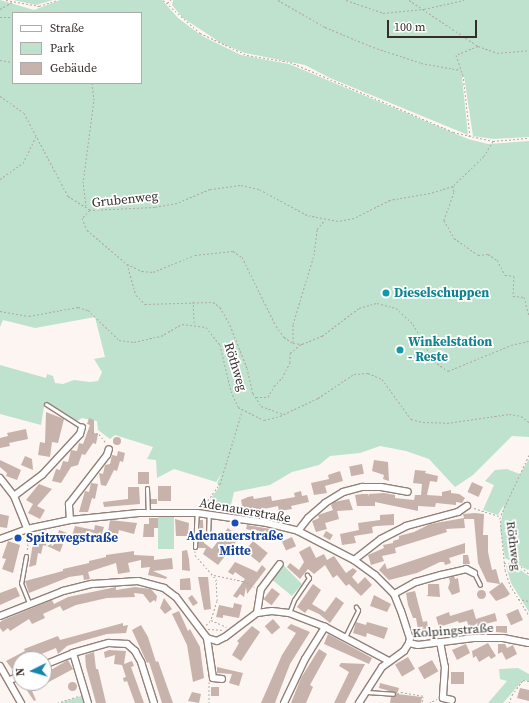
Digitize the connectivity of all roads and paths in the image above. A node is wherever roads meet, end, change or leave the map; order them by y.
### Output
1 (6, 0) edge
2 (57, 0) edge
3 (163, 0) edge
4 (172, 0) edge
5 (278, 0) edge
6 (346, 0) edge
7 (409, 0) edge
8 (464, 0) edge
9 (12, 2) junction
10 (167, 4) junction
11 (0, 9) edge
12 (424, 9) junction
13 (0, 17) edge
14 (12, 17) edge
15 (478, 46) junction
16 (529, 50) edge
17 (0, 60) edge
18 (12, 62) edge
19 (460, 70) junction
20 (92, 84) edge
21 (0, 96) edge
22 (37, 133) junction
23 (470, 136) junction
24 (529, 138) edge
25 (493, 141) junction
26 (0, 179) edge
27 (453, 186) junction
28 (86, 207) junction
29 (90, 210) junction
30 (324, 220) junction
31 (127, 264) junction
32 (193, 301) junction
33 (0, 311) edge
34 (529, 316) edge
35 (194, 324) junction
36 (529, 341) edge
37 (293, 343) junction
38 (301, 344) junction
39 (255, 397) junction
40 (46, 404) dead end
41 (242, 410) junction
42 (283, 414) junction
43 (529, 422) edge
44 (82, 428) junction
45 (109, 449) joint
46 (529, 455) edge
47 (0, 478) edge
48 (147, 488) dead end
49 (408, 492) dead end
50 (14, 496) junction
51 (467, 506) joint
52 (148, 513) junction
53 (199, 513) junction
54 (209, 514) junction
55 (500, 517) junction
56 (70, 520) junction
57 (27, 529) junction
58 (298, 531) junction
59 (18, 532) junction
60 (208, 537) dead end
61 (0, 539) edge
62 (195, 547) joint
63 (26, 556) joint
64 (354, 560) junction
65 (504, 563) junction
66 (280, 564) dead end
67 (474, 573) joint
68 (529, 574) edge
69 (214, 575) junction
70 (307, 575) dead end
71 (480, 585) dead end
72 (260, 590) junction
73 (394, 594) junction
74 (518, 599) junction
75 (529, 601) edge
76 (29, 603) junction
77 (356, 607) dead end
78 (257, 613) junction
79 (289, 613) junction
80 (0, 616) edge
81 (529, 616) edge
82 (211, 620) junction
83 (240, 626) junction
84 (325, 627) junction
85 (229, 628) junction
86 (345, 637) junction
87 (207, 638) junction
88 (440, 642) junction
89 (529, 643) edge
90 (409, 644) junction
91 (73, 653) junction
92 (389, 661) junction
93 (52, 662) edge
94 (0, 666) edge
95 (213, 678) junction
96 (222, 679) dead end
97 (10, 680) joint
98 (529, 681) edge
99 (365, 692) junction
100 (85, 694) junction
101 (393, 694) joint
102 (443, 698) junction
103 (452, 700) dead end
104 (21, 703) edge
105 (57, 703) edge
106 (88, 703) edge
107 (154, 703) edge
108 (209, 703) edge
109 (284, 703) edge
110 (359, 703) edge
111 (422, 703) edge
112 (430, 703) edge
113 (510, 703) edge

1 - 9 path
2 - 9 path
3 - 10 path
4 - 10 path
5 - 19 path
6 - 12 path
7 - 12 path
8 - 12 path
9 - 11 path
10 - 23 path
12 - 15 path
13 - 14 path
15 - 16 path
15 - 19 path
17 - 18 path
19 - 23 path
20 - 28 path
21 - 22 path
22 - 26 path
22 - 28 path
23 - 25 path
24 - 25 path
25 - 27 path, Grubenweg
27 - 30 path, Grubenweg
27 - 34 path
28 - 29 path
29 - 30 path, Grubenweg
29 - 31 path, Grubenweg
30 - 37 path
31 - 32 path
31 - 37 path, Grubenweg
32 - 35 path
32 - 39 path
33 - 35 path
35 - 41 path, Röthweg
36 - 38 path
37 - 38 path
38 - 39 path
39 - 42 path
40 - 44 lane
41 - 42 path, Röthweg
41 - 53 path
42 - 43 path, Röthweg
44 - 45 path
44 - 50 street
45 - 56 street
46 - 55 path, Röthweg
47 - 50 street
48 - 52 lane
49 - 58 street
50 - 57 street
51 - 55 path
51 - 64 street
52 - 53 street, Adenauerstraße
52 - 56 street, Adenauerstraße
53 - 54 street, Adenauerstraße
53 - 62 lane
54 - 58 street, Adenauerstraße
54 - 60 lane
55 - 65 path, Röthweg
56 - 57 street, Adenauerstraße
57 - 59 street, Adenauerstraße
58 - 64 street, Adenauerstraße
59 - 61 street, Adenauerstraße
59 - 63 path
62 - 69 path
63 - 76 lane
64 - 73 street, Adenauerstraße
65 - 68 path
65 - 74 path, Röthweg
66 - 72 street
67 - 71 lane
67 - 73 street
69 - 72 path
69 - 82 path
70 - 79 lane
72 - 78 street
73 - 90 street, Adenauerstraße
74 - 75 path
74 - 81 path, Röthweg
76 - 80 street
76 - 87 street
77 - 86 lane
78 - 79 street
78 - 83 street
79 - 84 street
82 - 85 path
82 - 85 path
83 - 85 path
83 - 87 street
84 - 86 street
84 - 109 street
86 - 92 street
87 - 95 street
88 - 89 street, Kolpingstraße
88 - 90 street, Kolpingstraße
88 - 102 street
90 - 92 street, Kolpingstraße
91 - 93 street
91 - 100 street
91 - 107 street
92 - 99 street, Kolpingstraße
94 - 97 street
95 - 96 street
95 - 108 path
97 - 104 street
98 - 113 path
99 - 101 lane
99 - 110 street, Kolpingstraße
100 - 105 path
100 - 106 street
101 - 111 path
102 - 103 street
102 - 112 path

